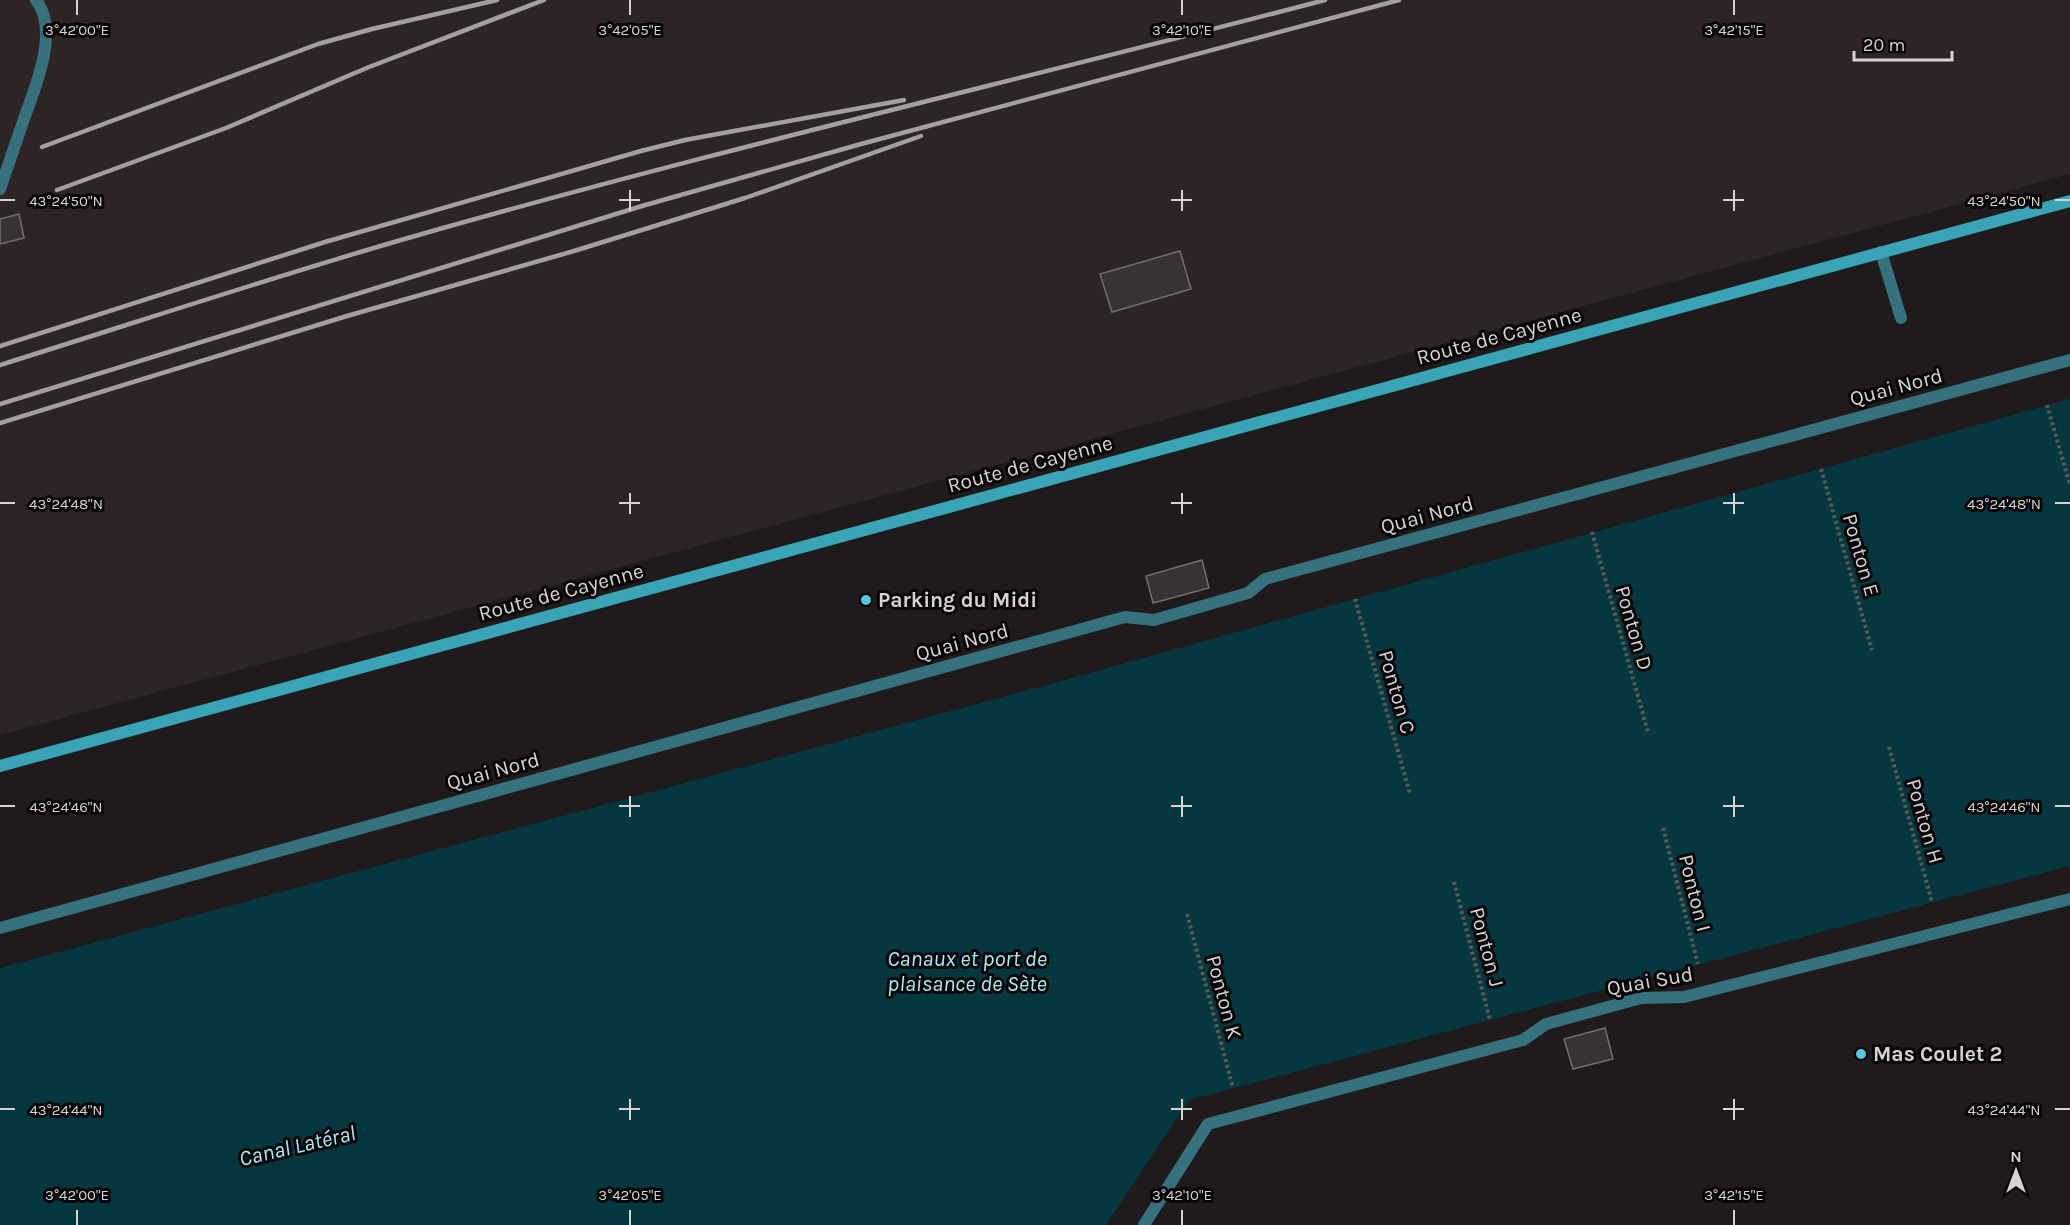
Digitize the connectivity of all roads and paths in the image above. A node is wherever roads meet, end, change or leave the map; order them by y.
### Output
1 (36, 0) edge
2 (0, 189) edge
3 (2070, 201) edge
4 (1881, 252) junction
5 (1901, 318) dead end
6 (2070, 360) edge
7 (2047, 405) dead end
8 (1821, 469) dead end
9 (2070, 485) edge
10 (1592, 532) dead end
11 (1355, 599) dead end
12 (1872, 650) dead end
13 (1648, 732) dead end
14 (1889, 747) dead end
15 (0, 766) edge
16 (1410, 794) dead end
17 (1663, 828) dead end
18 (1454, 882) dead end
19 (2070, 899) edge
20 (1932, 902) dead end
21 (1187, 914) dead end
22 (0, 928) edge
23 (1698, 964) dead end
24 (1490, 1020) dead end
25 (1233, 1088) dead end
26 (1144, 1225) edge

1 - 2 lane
3 - 4 street, Route de Cayenne
4 - 5 lane
4 - 15 street, Route de Cayenne
6 - 22 lane, Quai Nord
7 - 9 path
8 - 12 path, Ponton E
10 - 13 path, Ponton D
11 - 16 path, Ponton C
14 - 20 path, Ponton H
17 - 23 path, Ponton I
18 - 24 path, Ponton J
19 - 26 lane, Quai Sud
21 - 25 path, Ponton K

